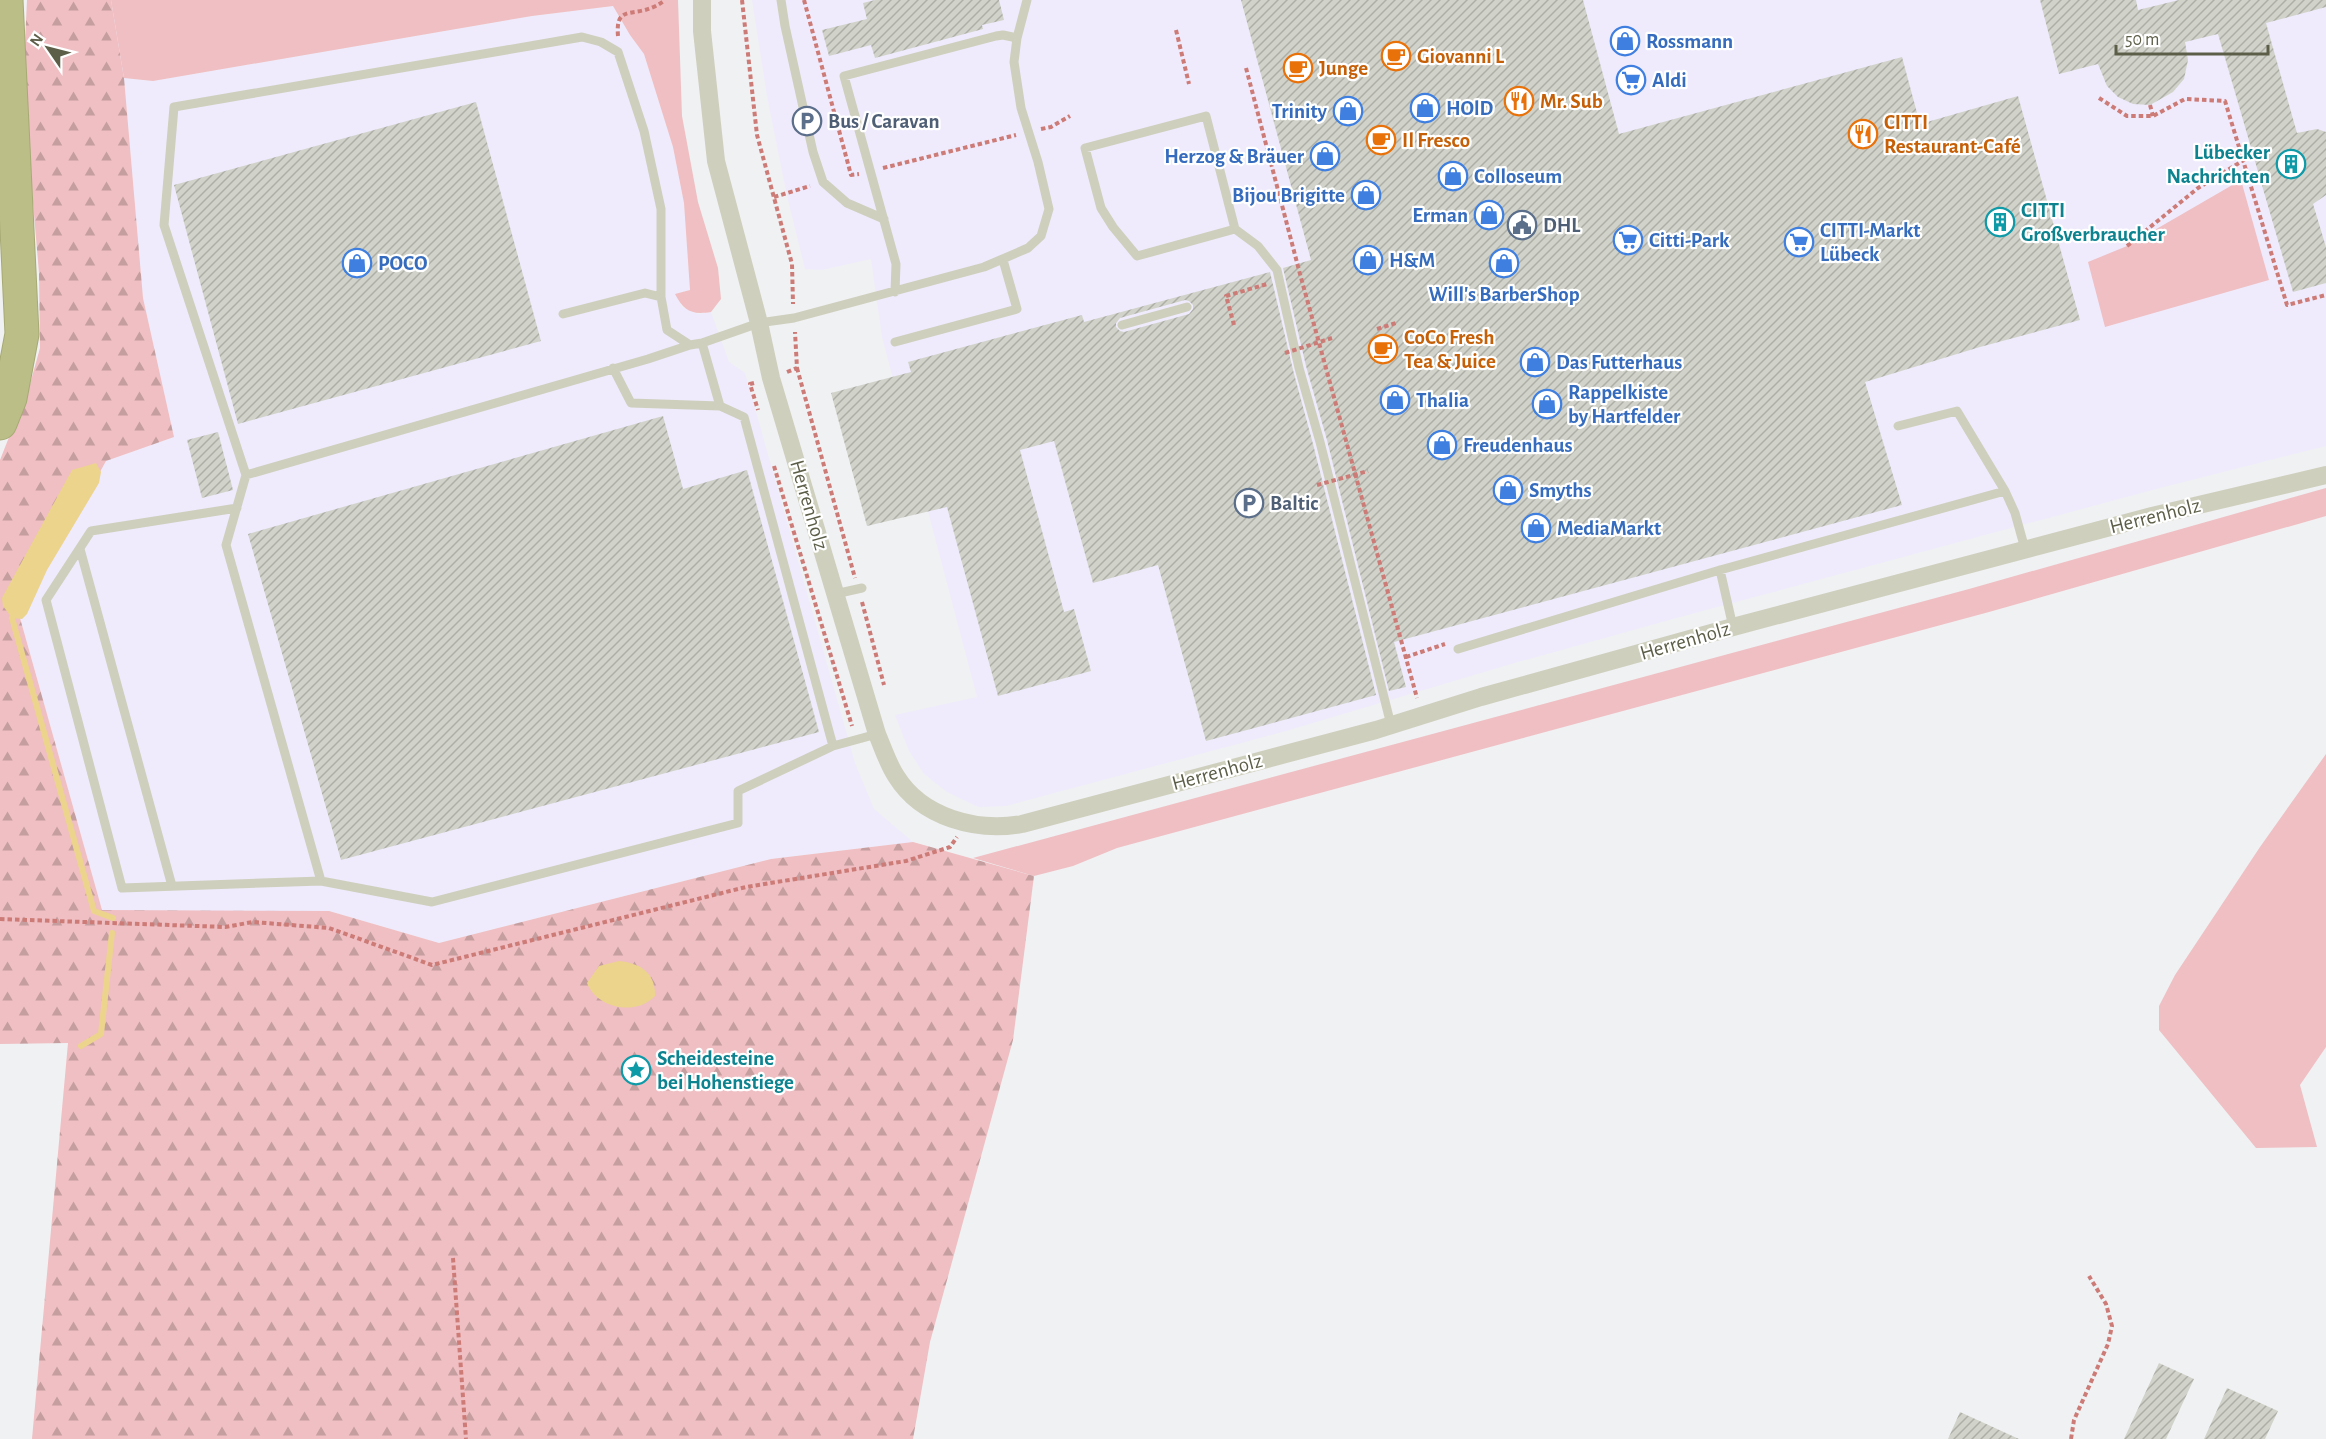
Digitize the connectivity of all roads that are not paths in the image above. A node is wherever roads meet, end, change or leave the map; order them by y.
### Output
1 (6, 0) edge
2 (702, 0) edge
3 (781, 0) edge
4 (1027, 0) edge
5 (1017, 38) junction
6 (0, 215) edge
7 (884, 219) junction
8 (1235, 229) junction
9 (1003, 260) junction
10 (895, 292) junction
11 (661, 297) junction
12 (0, 303) edge
13 (1187, 307) dead end
14 (563, 314) dead end
15 (759, 323) junction
16 (1122, 325) dead end
17 (895, 342) dead end
18 (702, 343) junction
19 (690, 345) junction
20 (613, 368) junction
21 (720, 406) junction
22 (0, 423) edge
23 (1898, 426) dead end
24 (246, 475) junction
25 (2326, 475) edge
26 (2006, 491) junction
27 (237, 508) junction
28 (80, 549) junction
29 (2025, 549) junction
30 (1720, 570) junction
31 (860, 588) road end
32 (836, 594) junction
33 (1733, 627) junction
34 (1458, 649) road end
35 (1391, 725) junction
36 (877, 734) junction
37 (833, 746) junction
38 (321, 881) junction
39 (172, 886) junction

1 - 22 highway
2 - 15 street, Herrenholz
3 - 7 lane
4 - 5 lane
5 - 7 lane
5 - 9 lane
6 - 12 highway
7 - 10 lane
8 - 8 lane
8 - 35 lane
9 - 10 lane
9 - 17 lane
10 - 15 lane
11 - 14 lane
11 - 19 lane
11 - 24 lane
13 - 16 lane
15 - 18 lane
15 - 32 street, Herrenholz
18 - 19 lane
18 - 21 lane
19 - 20 lane
20 - 21 lane
20 - 24 lane
21 - 37 lane
23 - 26 lane
24 - 27 lane
25 - 29 street, Herrenholz
26 - 29 lane
26 - 30 lane
27 - 28 lane
27 - 38 lane
28 - 39 lane
28 - 39 lane
29 - 33 street, Herrenholz
30 - 33 lane
30 - 34 lane
31 - 32 lane
32 - 36 street, Herrenholz
33 - 35 street, Herrenholz
35 - 36 street, Herrenholz
36 - 37 lane
37 - 38 lane
38 - 39 lane

